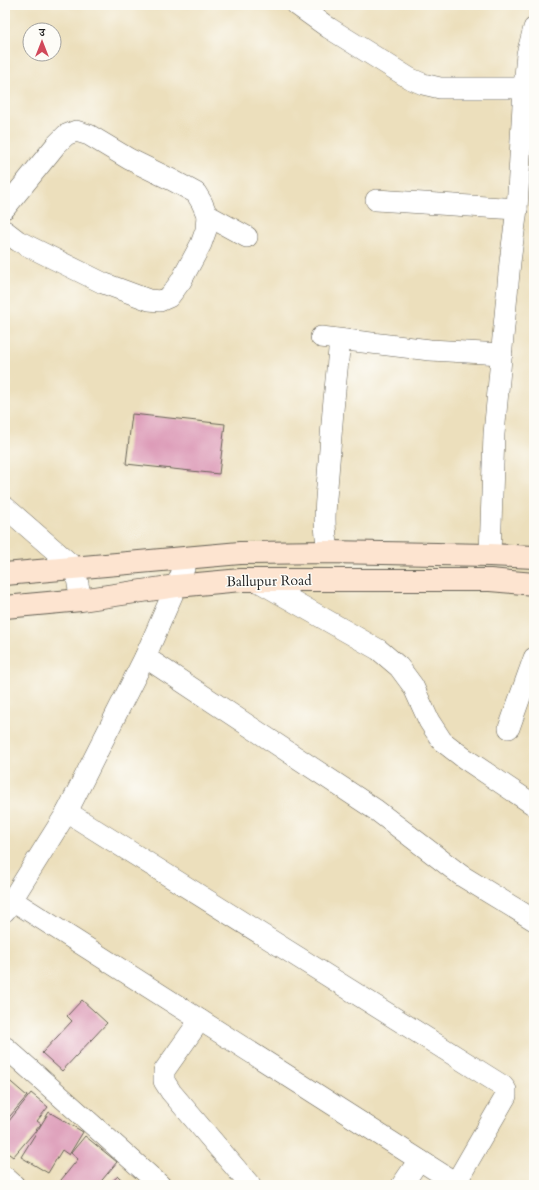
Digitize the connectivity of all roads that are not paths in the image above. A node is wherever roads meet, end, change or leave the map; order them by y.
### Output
1 (297, 5) edge
2 (534, 28) edge
3 (524, 88) junction
4 (527, 169) edge
5 (376, 200) dead end
6 (5, 208) edge
7 (517, 209) junction
8 (207, 215) junction
9 (5, 231) edge
10 (247, 237) dead end
11 (502, 354) junction
12 (5, 507) edge
13 (329, 552) junction
14 (490, 554) junction
15 (534, 557) edge
16 (188, 559) junction
17 (75, 568) junction
18 (5, 574) edge
19 (256, 580) junction
20 (534, 584) edge
21 (176, 586) junction
22 (81, 600) junction
23 (5, 607) edge
24 (145, 657) junction
25 (534, 658) edge
26 (509, 728) dead end
27 (534, 805) edge
28 (67, 812) junction
29 (8, 906) edge
30 (534, 920) edge
31 (200, 1020) junction
32 (5, 1047) edge
33 (419, 1160) junction
34 (5, 1177) edge
35 (14, 1185) edge
36 (160, 1185) edge
37 (250, 1185) edge
38 (402, 1185) edge

1 - 3 street
2 - 3 street
3 - 4 street
4 - 7 street
5 - 7 street
6 - 8 street
7 - 11 street
8 - 9 street
8 - 10 street
11 - 13 street
11 - 14 street
12 - 17 street
13 - 14 main road, Ballupur Road
13 - 16 main road, Ballupur Road
14 - 15 main road, Ballupur Road
16 - 17 main road, Ballupur Road
16 - 21 street
17 - 18 main road, Ballupur Road
17 - 22 street
19 - 20 main road, Ballupur Road
19 - 21 main road, Ballupur Road
19 - 27 street
21 - 22 main road, Ballupur Road
21 - 24 street
22 - 23 main road, Ballupur Road
24 - 28 street
24 - 30 street
25 - 26 street
28 - 29 street
28 - 33 street
29 - 31 street
31 - 33 street
31 - 37 street
32 - 36 street
33 - 38 street
34 - 35 street

